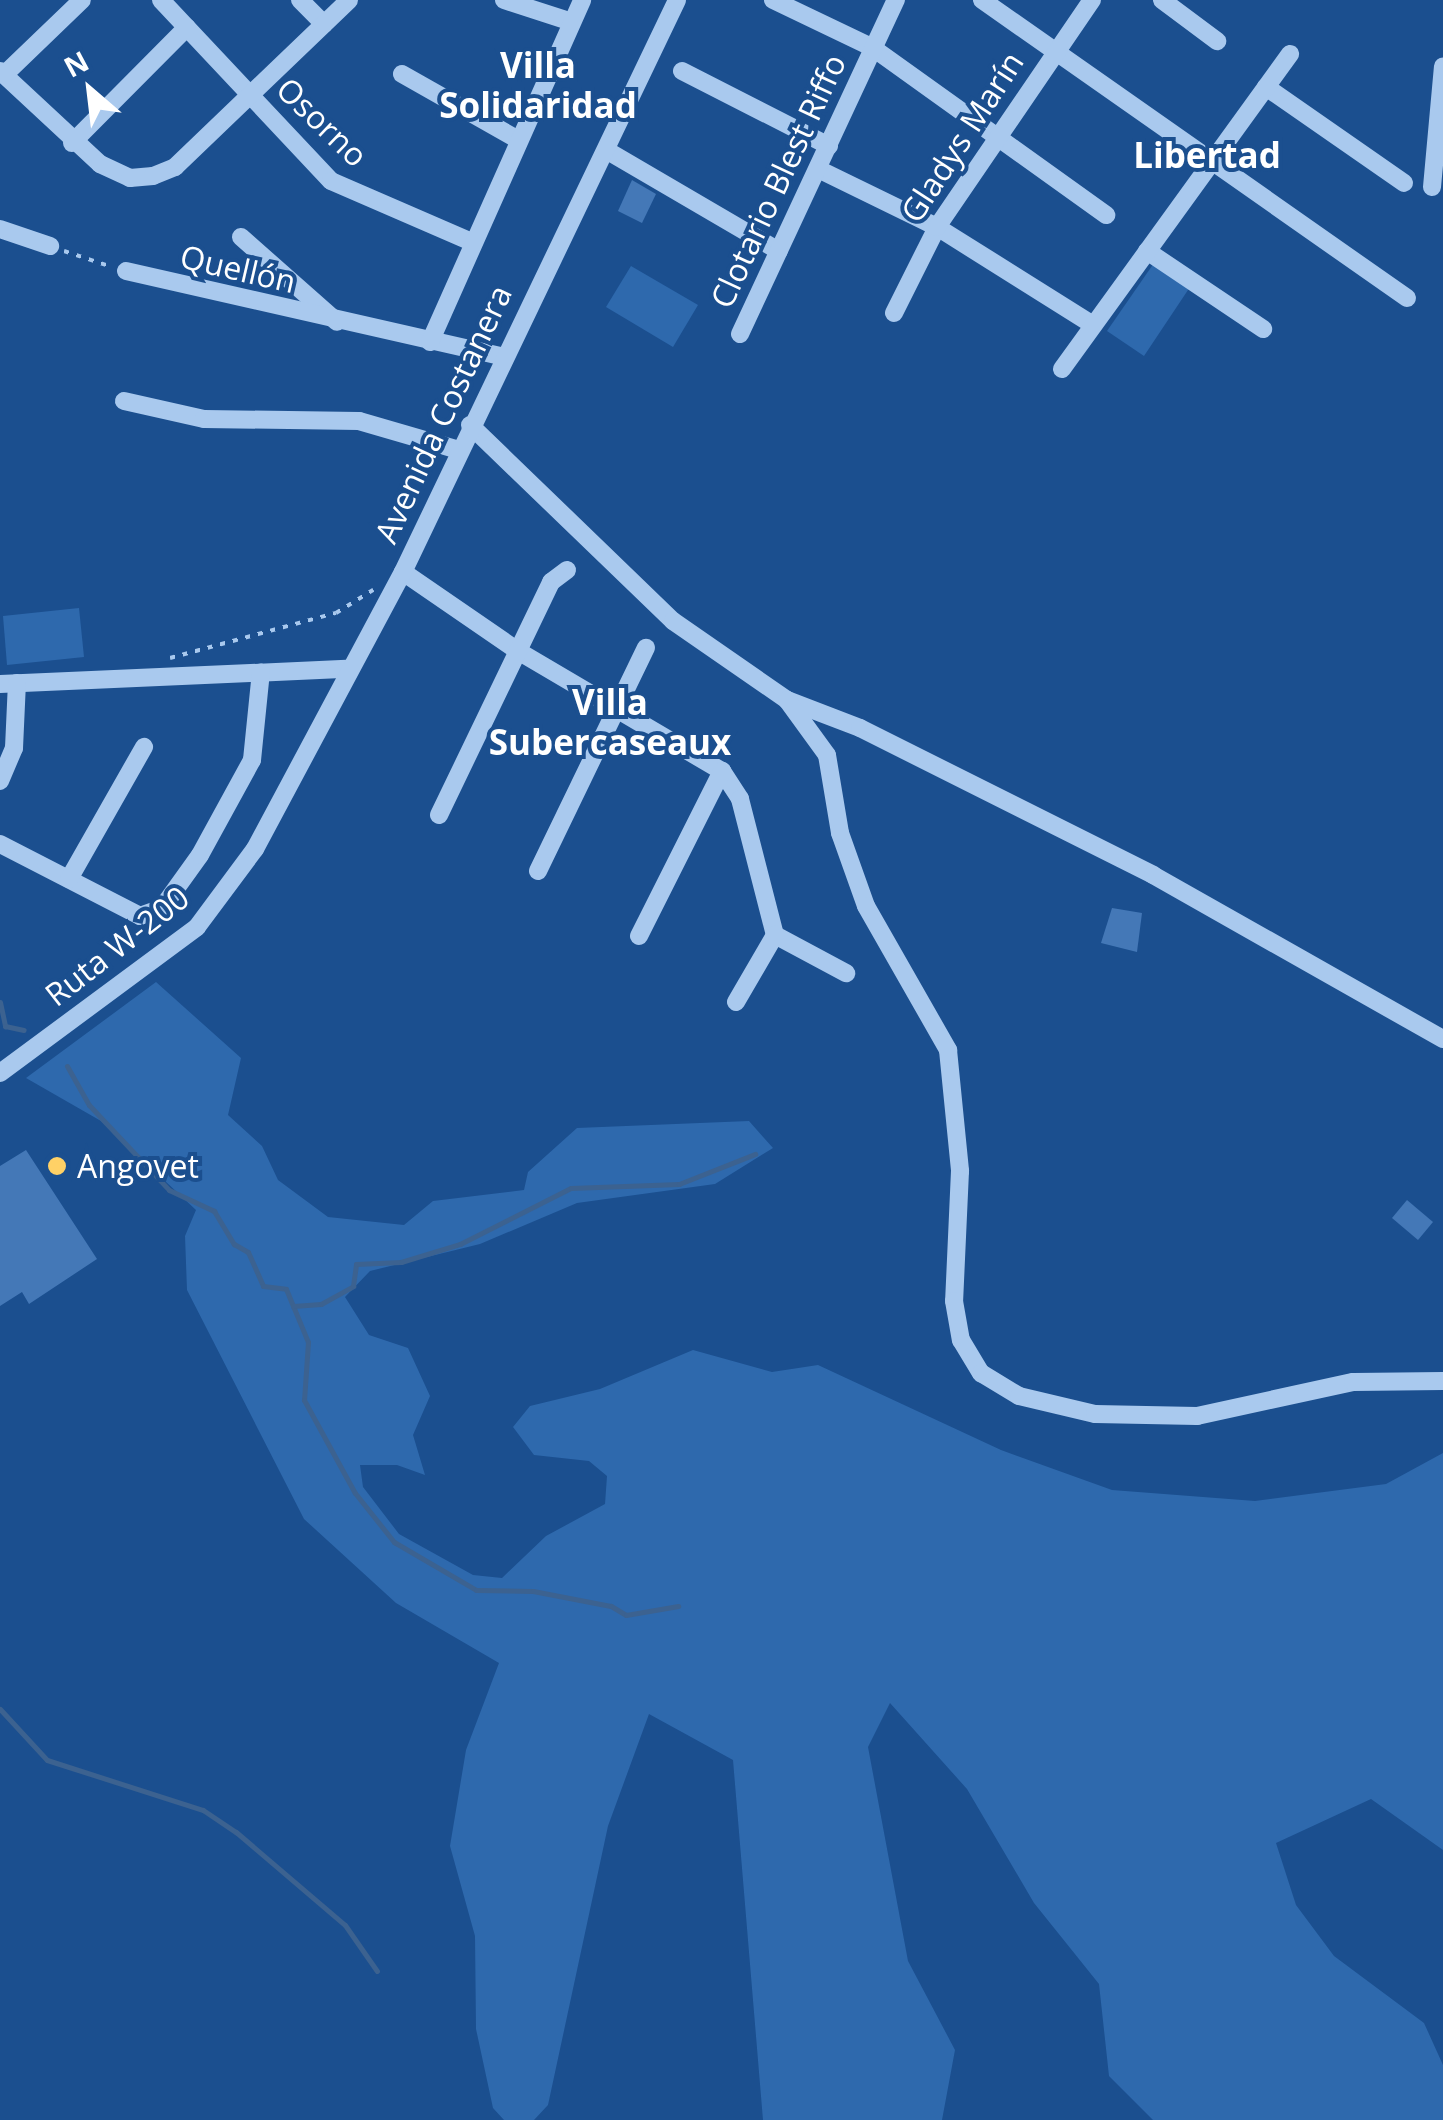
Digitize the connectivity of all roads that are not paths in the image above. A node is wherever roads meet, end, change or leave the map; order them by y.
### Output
1 (82, 0) edge
2 (161, 0) edge
3 (300, 0) edge
4 (349, 0) edge
5 (504, 0) edge
6 (582, 0) edge
7 (677, 0) edge
8 (772, 0) edge
9 (896, 0) edge
10 (982, 0) edge
11 (1092, 0) edge
12 (1162, 0) edge
13 (572, 22) junction
14 (324, 24) junction
15 (187, 27) junction
16 (1217, 41) dead end
17 (874, 48) junction
18 (1054, 51) junction
19 (1290, 54) dead end
20 (1443, 66) edge
21 (682, 70) dead end
22 (2, 73) edge
23 (402, 74) dead end
24 (1266, 87) junction
25 (250, 95) junction
26 (996, 136) junction
27 (517, 139) junction
28 (72, 143) junction
29 (829, 146) junction
30 (606, 150) junction
31 (1208, 164) junction
32 (818, 168) junction
33 (1404, 184) dead end
34 (1432, 187) dead end
35 (1106, 215) dead end
36 (936, 226) junction
37 (0, 229) edge
38 (241, 237) dead end
39 (472, 242) junction
40 (50, 246) road end
41 (779, 251) junction
42 (1147, 251) junction
43 (126, 271) road end
44 (1407, 298) dead end
45 (894, 313) dead end
46 (337, 323) junction
47 (1092, 325) junction
48 (1263, 329) dead end
49 (740, 334) dead end
50 (430, 342) junction
51 (500, 356) junction
52 (1062, 370) dead end
53 (124, 401) dead end
54 (470, 425) junction
55 (458, 450) junction
56 (567, 570) dead end
57 (403, 572) junction
58 (646, 648) dead end
59 (518, 651) junction
60 (347, 669) junction
61 (260, 672) junction
62 (8, 683) edge
63 (788, 700) junction
64 (616, 709) junction
65 (860, 728) junction
66 (144, 747) dead end
67 (827, 754) junction
68 (722, 771) junction
69 (0, 781) edge
70 (439, 815) dead end
71 (0, 844) edge
72 (255, 849) joint
73 (538, 871) dead end
74 (70, 879) junction
75 (776, 935) junction
76 (639, 936) dead end
77 (846, 973) dead end
78 (736, 1002) dead end
79 (1443, 1038) edge
80 (0, 1074) edge
81 (1443, 1381) edge

1 - 22 street
2 - 15 street, Osorno
3 - 14 street
4 - 14 street
5 - 13 street
6 - 13 street
7 - 30 street, Avenida Costanera
8 - 17 street
9 - 17 street, Clotario Blest Riffo
10 - 18 street
11 - 18 street, Gladys Marín
12 - 16 street
13 - 27 street
14 - 25 street
15 - 25 street, Osorno
15 - 28 street
17 - 26 street
17 - 29 street, Clotario Blest Riffo
18 - 26 street, Gladys Marín
18 - 31 street
19 - 24 street
20 - 34 street
21 - 29 street
22 - 28 street
23 - 27 street
24 - 31 street
24 - 33 street
25 - 28 street
25 - 39 street, Osorno
26 - 35 street
26 - 36 street, Gladys Marín
27 - 39 street
29 - 32 street, Clotario Blest Riffo
30 - 41 street
30 - 51 street, Avenida Costanera
31 - 42 street
31 - 44 street
32 - 36 street
32 - 41 street, Clotario Blest Riffo
36 - 45 street, Gladys Marín
36 - 47 street
37 - 40 street
38 - 46 street
39 - 50 street
41 - 49 street, Clotario Blest Riffo
42 - 47 street
42 - 48 street
43 - 46 street, Quellón
46 - 50 street, Quellón
47 - 52 street
50 - 51 street, Quellón
51 - 54 street, Avenida Costanera
53 - 55 street
54 - 55 street, Avenida Costanera
54 - 63 street
55 - 57 street, Avenida Costanera
56 - 59 street
57 - 59 street
57 - 60 street, Avenida Costanera
58 - 64 street
59 - 64 street
59 - 70 street
60 - 61 street
60 - 72 street, Avenida Costanera
61 - 62 street
61 - 74 street
62 - 69 street
63 - 65 street
63 - 67 street
64 - 68 street
64 - 73 street
65 - 67 street
65 - 79 street
66 - 74 street
67 - 81 street
68 - 75 street
68 - 76 street
71 - 74 street
72 - 80 street, Ruta W-200
75 - 77 street
75 - 78 street

